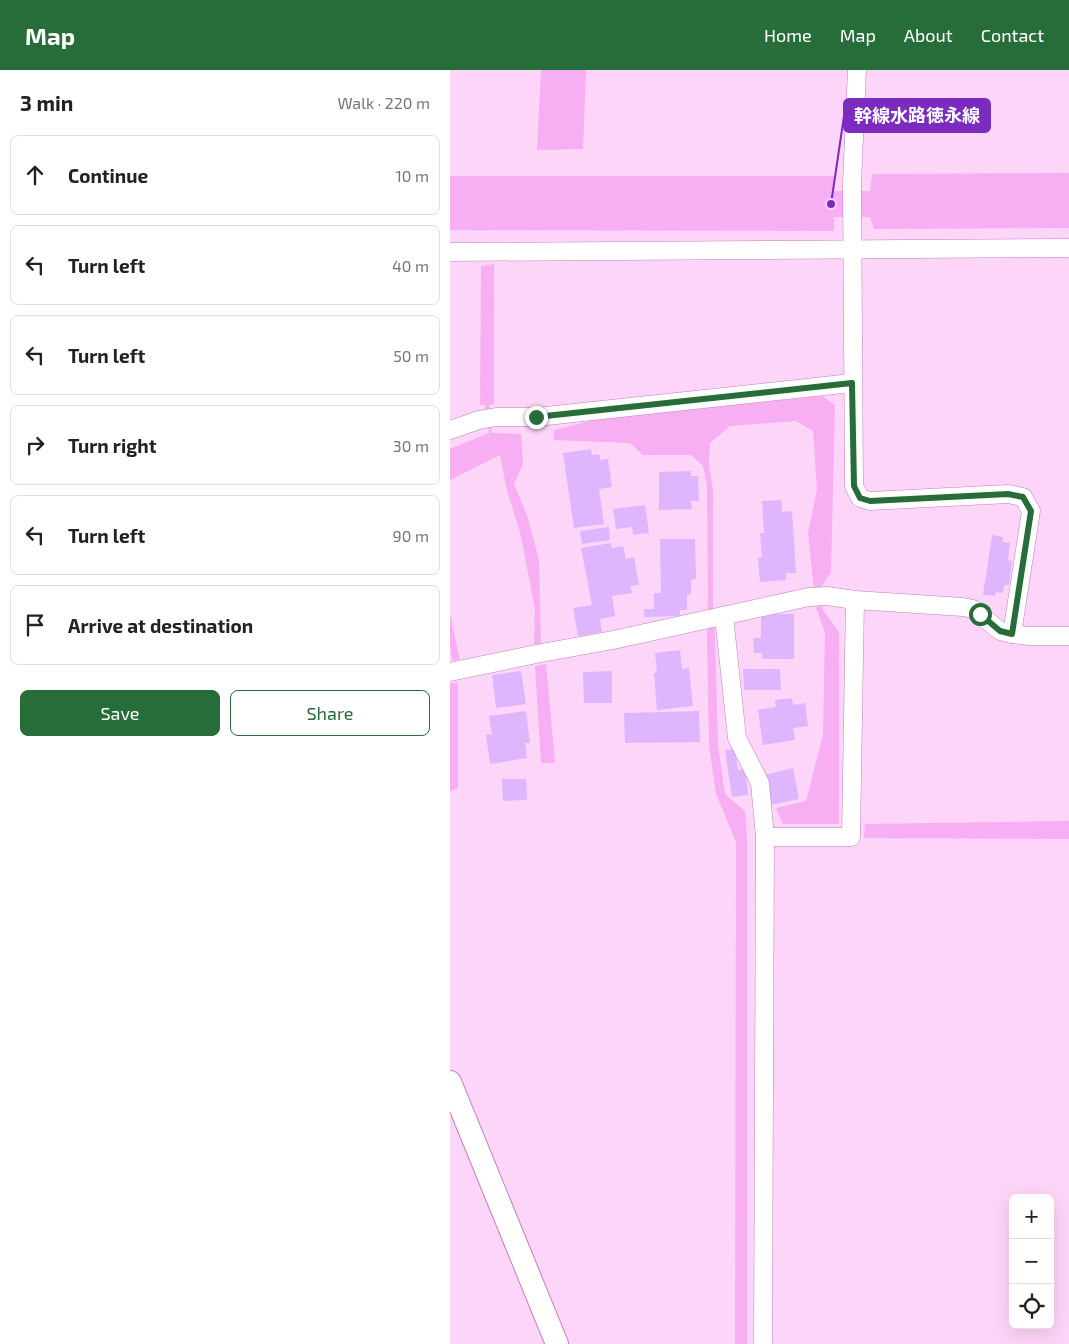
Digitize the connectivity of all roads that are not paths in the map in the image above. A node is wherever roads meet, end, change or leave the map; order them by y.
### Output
1 (856, 70) edge
2 (1069, 248) edge
3 (851, 249) junction
4 (450, 252) edge
5 (852, 383) junction
6 (450, 430) edge
7 (855, 600) junction
8 (724, 616) junction
9 (1012, 634) junction
10 (1069, 636) edge
11 (450, 672) edge
12 (766, 837) junction
13 (450, 1082) edge
14 (557, 1344) edge
15 (763, 1344) edge

1 - 3 street
2 - 3 street
3 - 4 street
3 - 5 street
5 - 6 street
5 - 9 street
7 - 8 street
7 - 9 street
7 - 12 street
8 - 11 street
8 - 12 street
9 - 10 street
12 - 15 street
13 - 14 street

